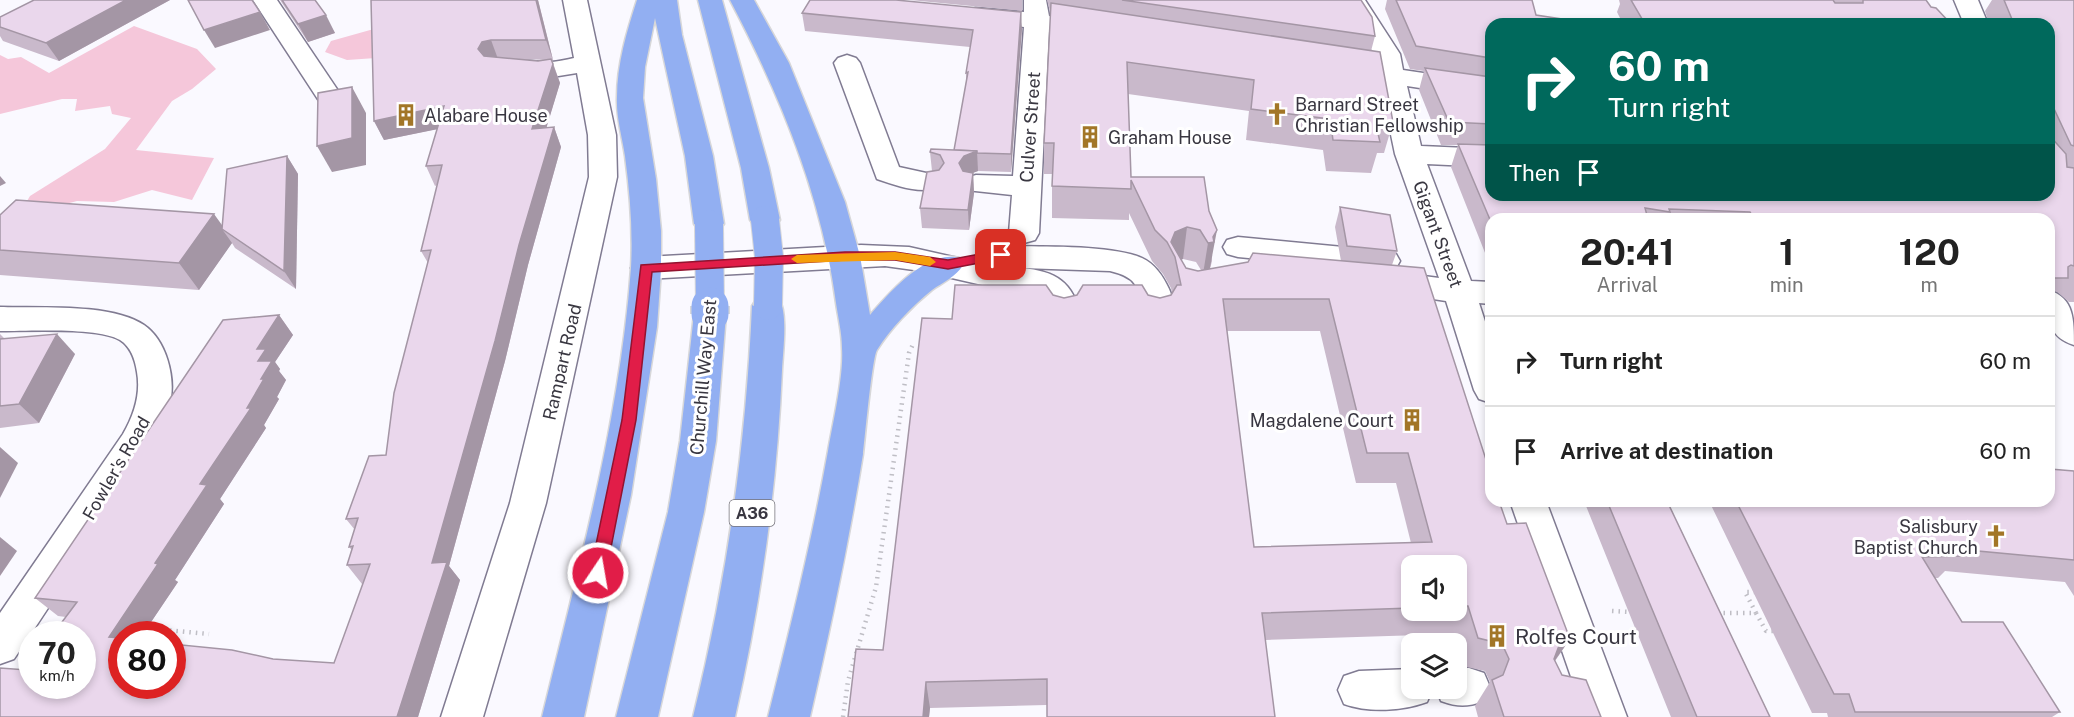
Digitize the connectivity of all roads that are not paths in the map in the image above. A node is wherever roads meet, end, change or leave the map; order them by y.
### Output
1 (265, 0) edge
2 (575, 0) edge
3 (649, 0) edge
4 (665, 0) edge
5 (710, 0) edge
6 (742, 0) edge
7 (1353, 0) edge
8 (1966, 0) edge
9 (1036, 11) edge
10 (956, 14) edge
11 (1974, 18) edge
12 (1118, 36) edge
13 (847, 63) dead end
14 (587, 64) junction
15 (1313, 64) edge
16 (501, 68) edge
17 (1393, 75) junction
18 (1485, 90) edge
19 (330, 98) edge
20 (1409, 154) junction
21 (1485, 158) edge
22 (930, 182) edge
23 (976, 184) dead end
24 (1026, 186) junction
25 (1024, 233) dead end
26 (845, 256) junction
27 (1232, 258) dead end
28 (948, 265) junction
29 (646, 268) junction
30 (1454, 279) junction
31 (1485, 291) edge
32 (1064, 316) edge
33 (1156, 316) edge
34 (0, 319) edge
35 (859, 349) junction
36 (1485, 372) edge
37 (1530, 507) edge
38 (0, 646) edge
39 (1401, 688) edge
40 (1359, 690) dead end
41 (1586, 695) edge
42 (462, 717) edge
43 (562, 717) edge
44 (637, 717) edge
45 (714, 717) edge
46 (789, 717) edge

1 - 19 street
2 - 14 street, Rampart Road
3 - 29 highway
4 - 44 highway, Churchill Way East, bridge
5 - 45 highway, A36, bridge
6 - 26 highway
7 - 17 street, Gigant Street
8 - 11 street
9 - 10 street
9 - 12 street
9 - 24 street, Culver Street
13 - 22 street
14 - 16 street
14 - 42 street, Rampart Road
15 - 17 street
17 - 18 street
17 - 20 street, Gigant Street
20 - 21 street
20 - 30 street, Gigant Street
23 - 24 street
24 - 25 street, Culver Street
26 - 28 street
26 - 29 street
26 - 35 highway
27 - 30 street
28 - 32 street
28 - 33 street
28 - 35 highway
29 - 43 highway
30 - 31 street
30 - 36 street, Gigant Street
34 - 38 street, Fowler's Road
35 - 46 highway
37 - 41 street
39 - 40 street

